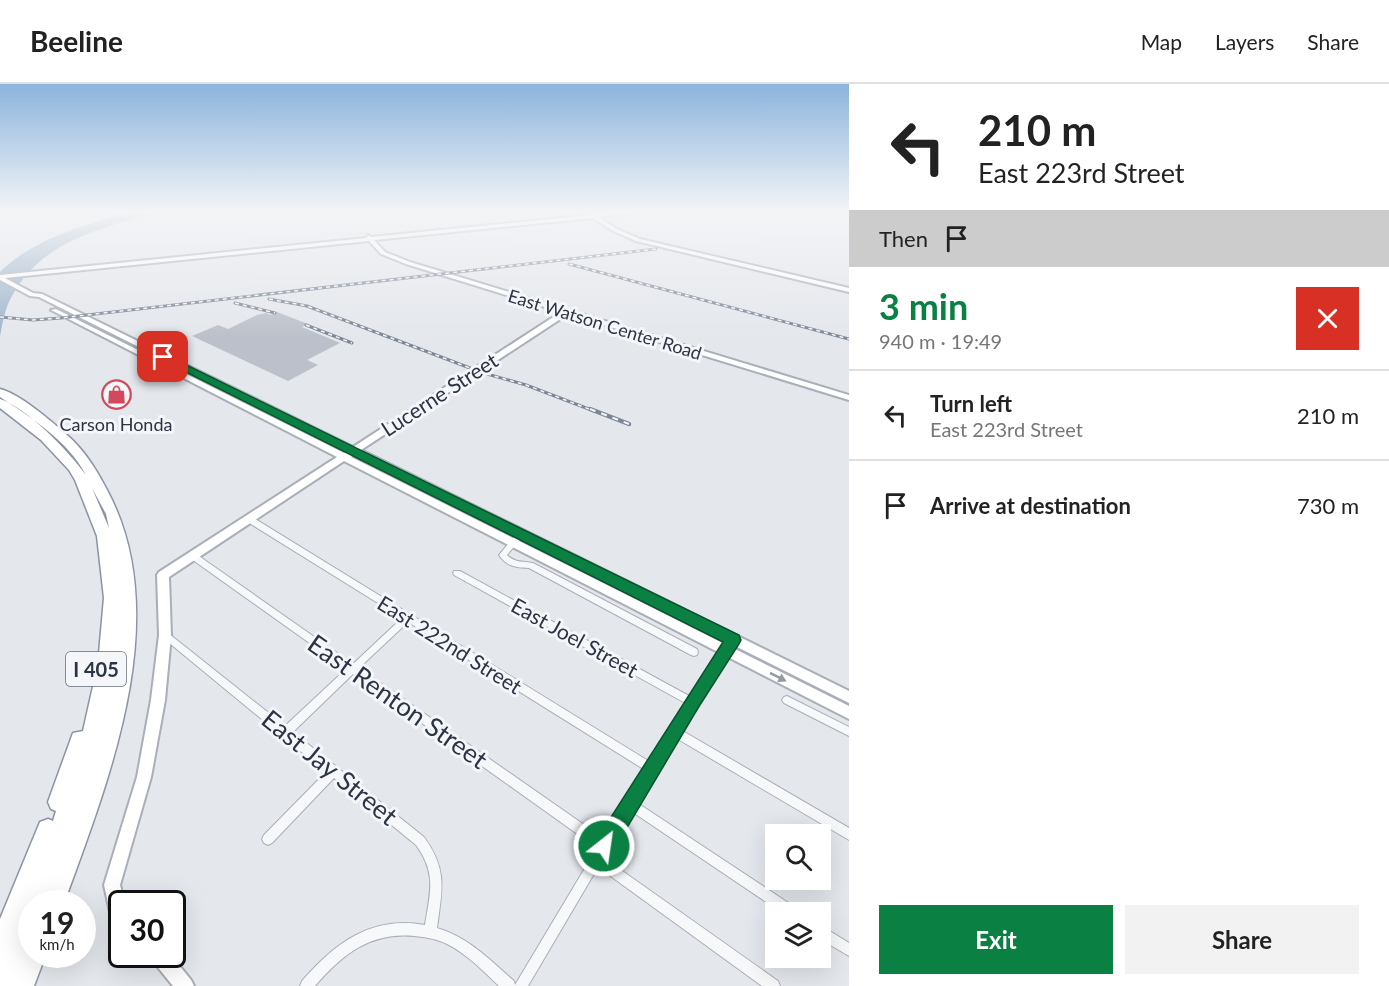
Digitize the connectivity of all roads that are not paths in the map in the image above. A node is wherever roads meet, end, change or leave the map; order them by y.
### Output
1 (208, 254) edge
2 (386, 254) edge
3 (697, 254) edge
4 (0, 276) edge
5 (849, 290) edge
6 (32, 295) junction
7 (566, 312) junction
8 (0, 392) edge
9 (849, 398) edge
10 (0, 399) edge
11 (0, 403) edge
12 (0, 410) edge
13 (353, 451) junction
14 (343, 457) junction
15 (249, 519) junction
16 (517, 538) junction
17 (193, 556) junction
18 (457, 573) dead end
19 (407, 618) junction
20 (165, 635) junction
21 (730, 645) junction
22 (694, 652) dead end
23 (353, 669) junction
24 (849, 697) edge
25 (787, 700) dead end
26 (692, 702) junction
27 (849, 713) edge
28 (287, 731) junction
29 (675, 732) junction
30 (849, 732) edge
31 (651, 768) junction
32 (334, 771) junction
33 (629, 804) junction
34 (849, 834) edge
35 (268, 839) dead end
36 (604, 846) junction
37 (596, 859) junction
38 (44, 890) edge
39 (57, 890) edge
40 (113, 890) edge
41 (777, 902) edge
42 (430, 931) junction
43 (831, 938) edge
44 (0, 949) edge
45 (849, 950) edge
46 (18, 956) edge
47 (28, 968) edge
48 (170, 968) edge
49 (0, 981) edge
50 (6, 986) edge
51 (21, 986) edge
52 (185, 986) edge
53 (308, 986) edge
54 (519, 986) edge
55 (773, 986) edge

1 - 4 main road
2 - 7 main road, East Watson Center Road
3 - 5 main road
4 - 6 main road
6 - 13 main road
6 - 14 main road
7 - 9 main road, East Watson Center Road
7 - 13 main road, Lucerne Street
8 - 39 highway, I 405
10 - 38 highway
11 - 49 highway
12 - 44 highway, I 405
13 - 14 main road, Lucerne Street
13 - 16 main road
14 - 15 main road, Lucerne Street
14 - 16 main road
15 - 17 main road, Lucerne Street
15 - 19 street, East 222nd Street
16 - 21 main road
16 - 22 street
17 - 20 main road, Lucerne Street
17 - 23 street, East Renton Street
18 - 26 street, East Joel Street
19 - 23 street
19 - 31 street, East 222nd Street
20 - 28 street, East Jay Street
20 - 40 main road
21 - 24 main road
21 - 26 street
21 -> 27 main road
23 - 28 street
23 - 36 street, East Renton Street
25 - 30 street
26 - 29 street
28 - 32 street, East Jay Street
29 - 31 street
29 - 34 street
31 - 33 street
32 - 35 street
32 - 42 street, East Jay Street
33 - 36 street
33 - 41 street
36 - 37 street
37 - 54 street
37 - 55 street
42 - 53 street
42 - 54 street
43 - 45 street
46 - 50 highway
47 - 51 highway
48 - 52 main road

